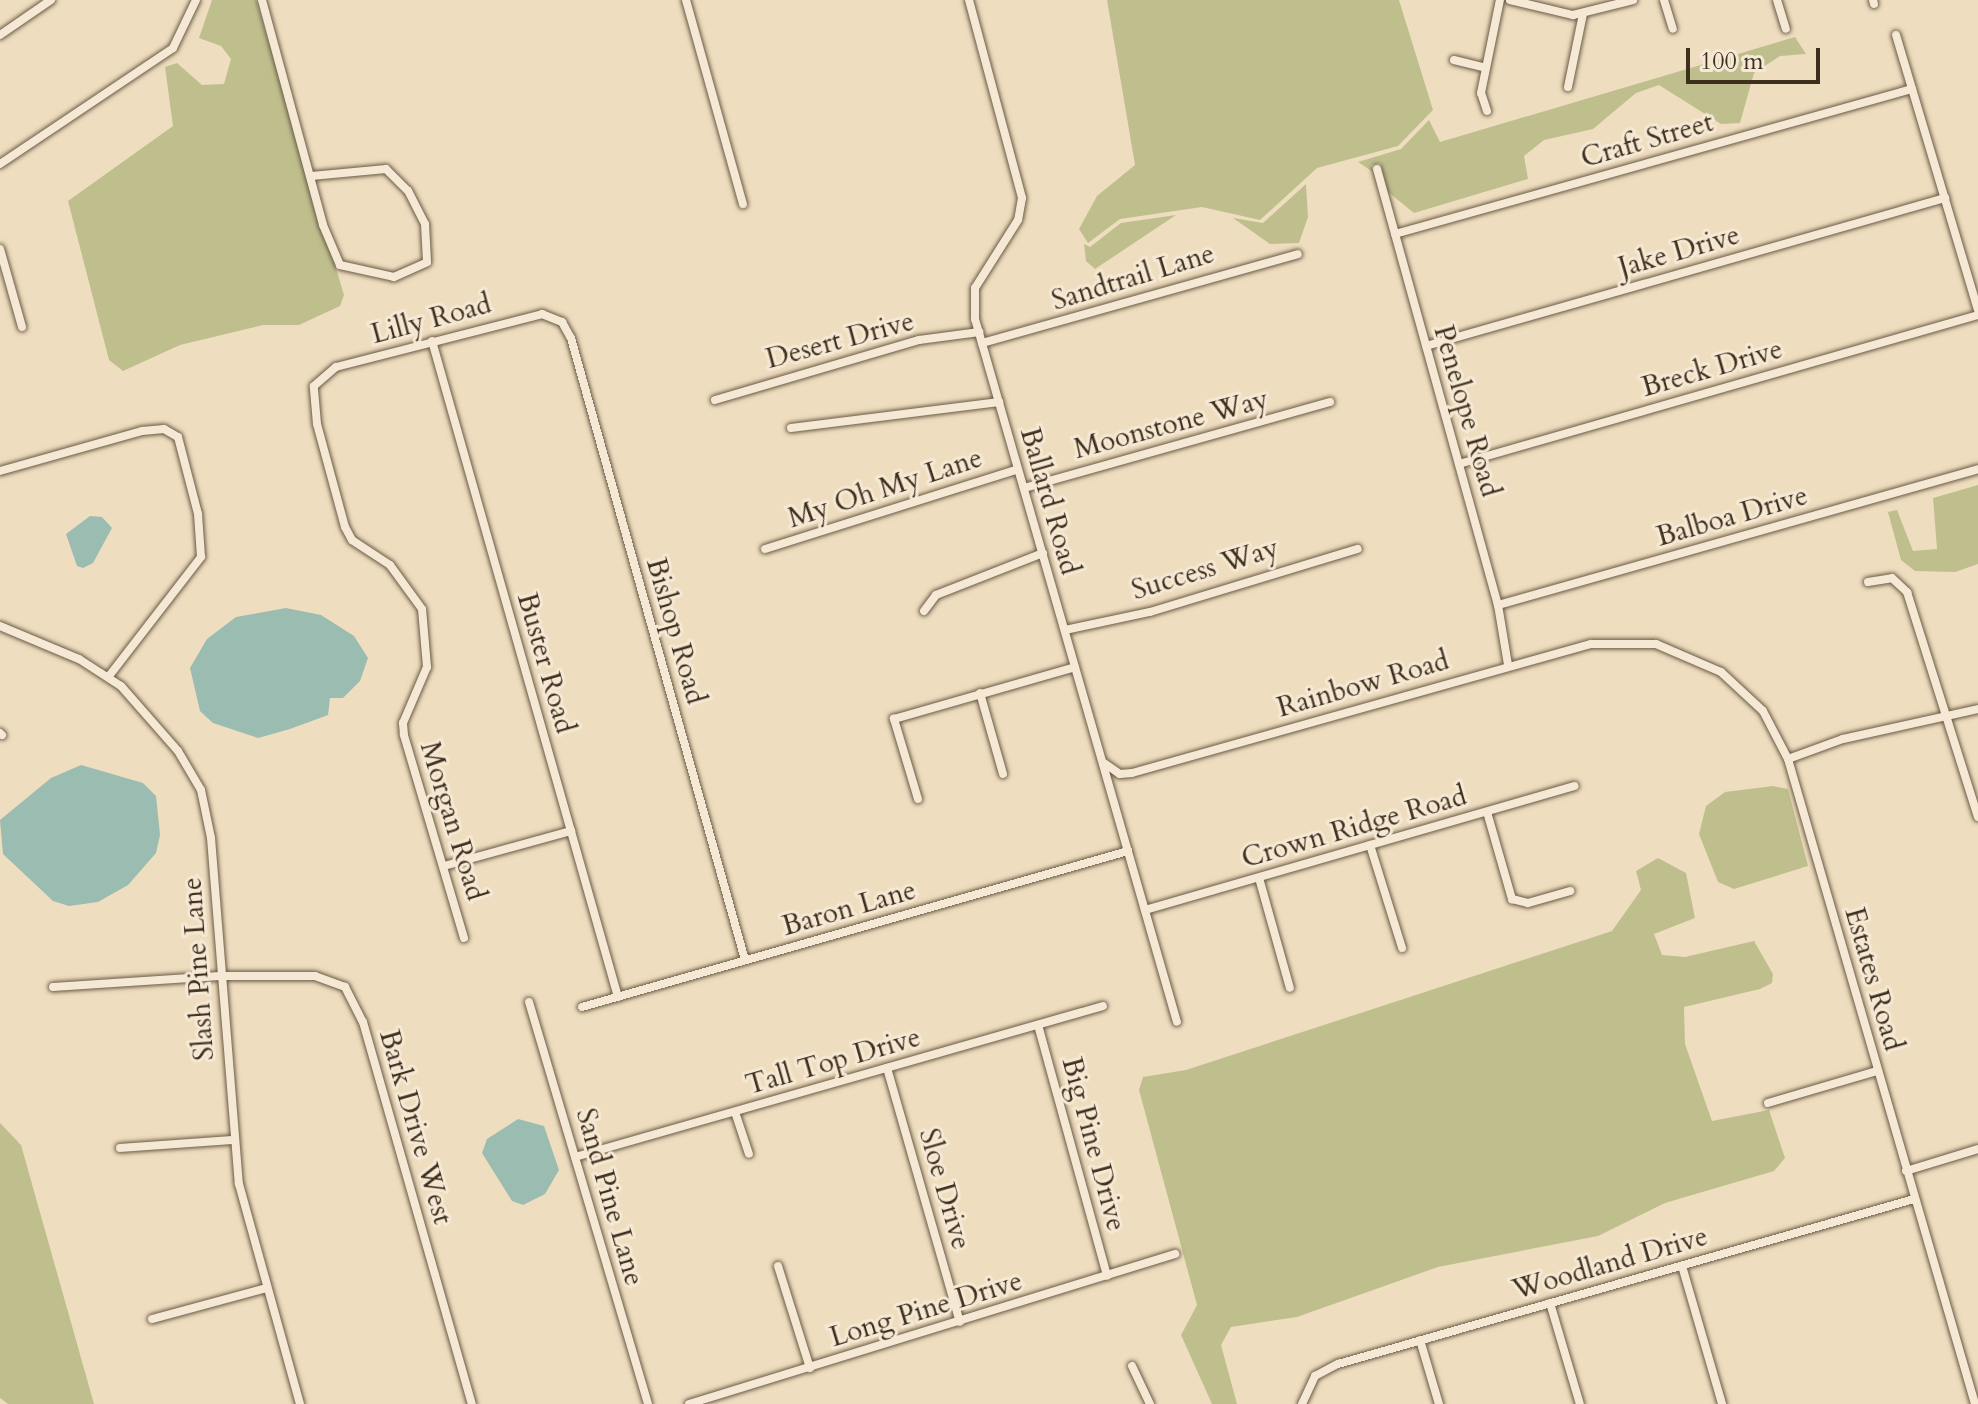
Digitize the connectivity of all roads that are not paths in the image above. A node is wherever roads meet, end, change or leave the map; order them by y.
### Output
1 (51, 0) edge
2 (196, 0) edge
3 (262, 0) edge
4 (686, 0) edge
5 (969, 0) edge
6 (1500, 0) edge
7 (1510, 0) edge
8 (1633, 0) edge
9 (1664, 0) edge
10 (1777, 0) edge
11 (1583, 14) junction
12 (1673, 29) dead end
13 (1786, 29) dead end
14 (0, 35) edge
15 (1896, 35) dead end
16 (1454, 60) dead end
17 (1485, 68) junction
18 (1568, 87) dead end
19 (1912, 89) junction
20 (1487, 111) dead end
21 (0, 164) edge
22 (1377, 169) dead end
23 (311, 176) junction
24 (1945, 198) junction
25 (743, 204) dead end
26 (1395, 234) junction
27 (0, 249) edge
28 (1298, 254) dead end
29 (1978, 312) edge
30 (557, 318) joint
31 (22, 327) dead end
32 (979, 332) junction
33 (432, 341) junction
34 (982, 343) junction
35 (1426, 346) junction
36 (319, 377) joint
37 (715, 400) dead end
38 (999, 402) junction
39 (1330, 402) dead end
40 (791, 428) dead end
41 (1459, 464) junction
42 (1018, 469) junction
43 (1978, 469) edge
44 (0, 471) edge
45 (1024, 488) junction
46 (765, 549) dead end
47 (1358, 549) dead end
48 (1043, 553) junction
49 (1868, 582) dead end
50 (1498, 605) junction
51 (924, 611) dead end
52 (0, 626) edge
53 (1065, 630) junction
54 (1638, 641) joint
55 (1508, 665) junction
56 (1075, 667) junction
57 (109, 676) junction
58 (980, 693) junction
59 (1978, 709) edge
60 (1947, 717) junction
61 (1788, 759) junction
62 (1104, 763) junction
63 (1003, 774) dead end
64 (1574, 786) dead end
65 (918, 799) dead end
66 (1487, 812) junction
67 (1978, 817) edge
68 (571, 831) junction
69 (1370, 845) junction
70 (1128, 851) junction
71 (444, 866) junction
72 (1259, 878) junction
73 (1570, 891) dead end
74 (1145, 910) junction
75 (464, 938) dead end
76 (1402, 948) dead end
77 (745, 960) junction
78 (220, 976) junction
79 (53, 987) dead end
80 (1290, 988) dead end
81 (618, 997) junction
82 (529, 1002) dead end
83 (1103, 1006) dead end
84 (582, 1007) dead end
85 (1177, 1022) dead end
86 (1038, 1025) junction
87 (887, 1068) junction
88 (1877, 1071) junction
89 (1768, 1103) dead end
90 (735, 1112) junction
91 (232, 1140) junction
92 (120, 1148) dead end
93 (1978, 1149) edge
94 (749, 1154) dead end
95 (575, 1157) junction
96 (1906, 1171) junction
97 (1914, 1199) junction
98 (1175, 1254) dead end
99 (778, 1266) dead end
100 (1682, 1266) junction
101 (1107, 1276) junction
102 (267, 1288) junction
103 (1550, 1303) junction
104 (152, 1319) dead end
105 (960, 1322) junction
106 (1420, 1340) junction
107 (1132, 1366) dead end
108 (810, 1368) junction
109 (300, 1404) edge
110 (472, 1404) edge
111 (648, 1404) edge
112 (689, 1404) edge
113 (1150, 1404) edge
114 (1302, 1404) edge
115 (1439, 1404) edge
116 (1580, 1404) edge
117 (1722, 1404) edge
118 (1975, 1404) edge

1 - 14 street
2 - 21 street
3 - 23 street
4 - 25 street
5 - 32 street, Ballard Road
6 - 17 street
7 - 11 street
8 - 11 street
9 - 12 street
10 - 13 street
11 - 18 street
15 - 19 street
16 - 17 street
17 - 20 street
19 - 24 street
19 - 26 street, Craft Street
22 - 26 street, Penelope Road
23 - 23 street
24 - 29 street
24 - 35 street, Jake Drive
26 - 35 street, Penelope Road
27 - 31 street
28 - 34 street, Sandtrail Lane
29 - 41 street, Breck Drive
30 - 33 street, Lilly Road
30 - 77 street, Bishop Road
32 - 34 street, Ballard Road
32 - 37 street, Desert Drive
33 - 36 street, Lilly Road
33 - 68 street, Buster Road
34 - 38 street, Ballard Road
35 - 41 street, Penelope Road
36 - 71 street, Morgan Road
38 - 40 street
38 - 42 street, Ballard Road
39 - 45 street, Moonstone Way
41 - 50 street, Penelope Road
42 - 45 street, Ballard Road
42 - 46 street, My Oh My Lane
43 - 50 street, Balboa Drive
44 - 57 street
45 - 48 street, Ballard Road
47 - 53 street, Success Way
48 - 51 street
48 - 53 street, Ballard Road
49 - 60 street
50 - 55 street, Penelope Road
52 - 57 street, Slash Pine Lane
53 - 56 street, Ballard Road
54 - 55 street, Rainbow Road
54 - 61 street, Estates Road
55 - 62 street, Rainbow Road
56 - 58 street
56 - 62 street, Ballard Road
57 - 78 street, Slash Pine Lane
58 - 63 street
58 - 65 street
59 - 60 street
60 - 61 street
60 - 67 street
61 - 88 street, Estates Road
62 - 70 street, Ballard Road
64 - 66 street, Crown Ridge Road
66 - 69 street, Crown Ridge Road
66 - 73 street
68 - 71 street
68 - 81 street, Buster Road
69 - 72 street, Crown Ridge Road
69 - 76 street
70 - 74 street, Ballard Road
70 - 77 street, Baron Lane
71 - 75 street, Morgan Road
72 - 74 street, Crown Ridge Road
72 - 80 street
74 - 85 street, Ballard Road
77 - 81 street, Baron Lane
78 - 79 street, Bark Drive West
78 - 91 street, Slash Pine Lane
78 - 110 street, Bark Drive West
81 - 84 street, Baron Lane
82 - 95 street, Sand Pine Lane
83 - 86 street, Tall Top Drive
86 - 87 street, Tall Top Drive
86 - 101 street, Big Pine Drive
87 - 90 street, Tall Top Drive
87 - 105 street, Sloe Drive
88 - 89 street
88 - 96 street, Estates Road
90 - 94 street
90 - 95 street, Tall Top Drive
91 - 92 street
91 - 102 street, Slash Pine Lane
93 - 96 street
95 - 111 street, Sand Pine Lane
96 - 97 street, Estates Road
97 - 100 street, Woodland Drive
97 - 118 street, Estates Road
98 - 101 street, Long Pine Drive
99 - 108 street
100 - 103 street, Woodland Drive
100 - 117 street
101 - 105 street, Long Pine Drive
102 - 104 street
102 - 109 street, Slash Pine Lane
103 - 106 street, Woodland Drive
103 - 116 street
105 - 108 street, Long Pine Drive
106 - 114 street, Woodland Drive
106 - 115 street
107 - 113 street
108 - 112 street, Long Pine Drive

